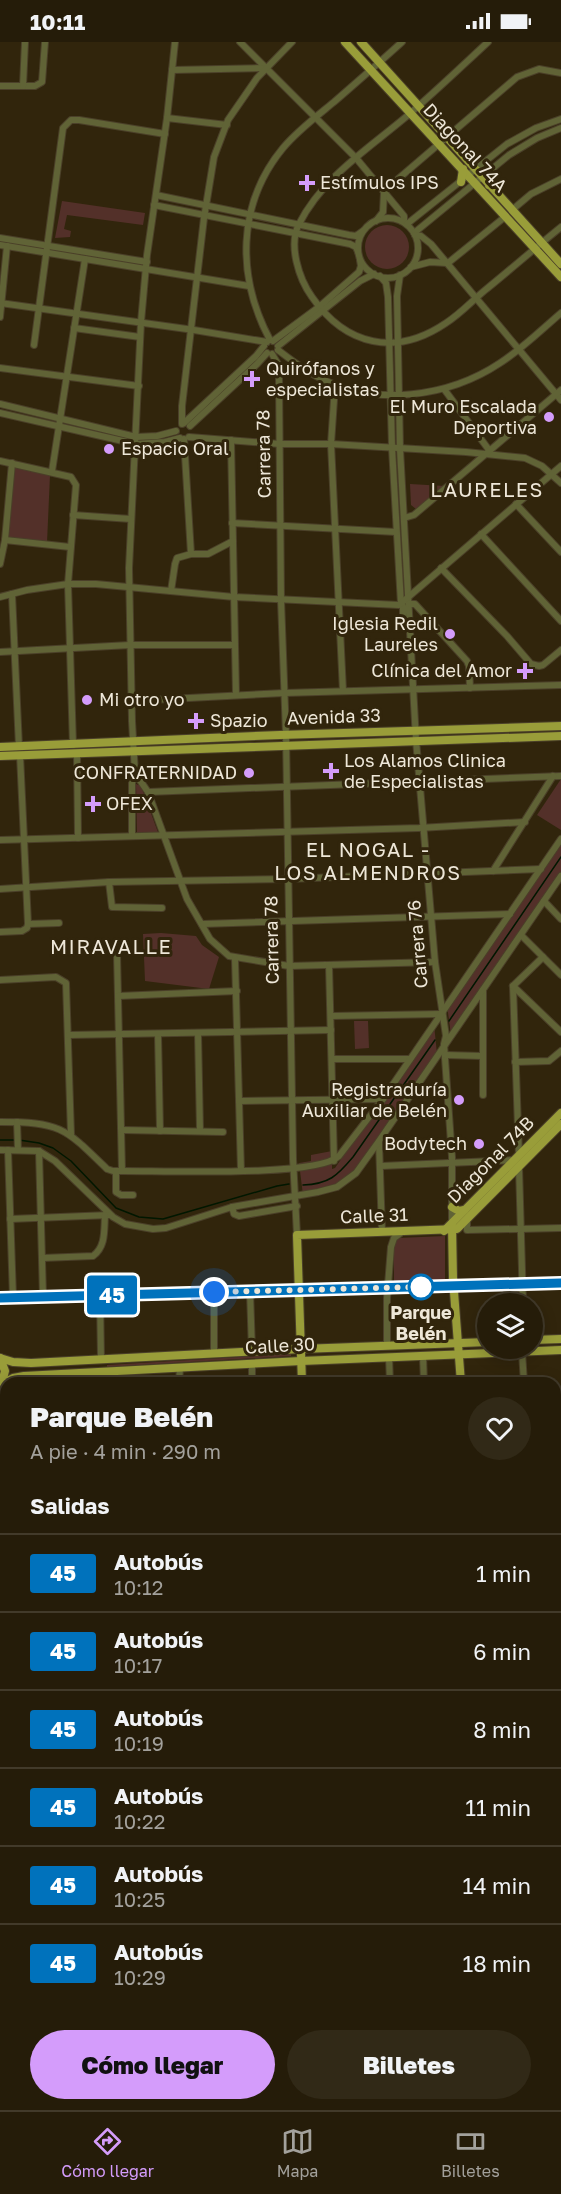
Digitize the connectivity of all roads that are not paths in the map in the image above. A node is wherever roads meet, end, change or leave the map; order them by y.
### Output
1 (25, 42) edge
2 (45, 42) edge
3 (175, 42) edge
4 (240, 42) edge
5 (292, 42) edge
6 (345, 42) edge
7 (361, 42) edge
8 (402, 42) edge
9 (488, 42) edge
10 (379, 62) junction
11 (266, 68) junction
12 (172, 70) junction
13 (371, 70) junction
14 (561, 73) edge
15 (0, 86) edge
16 (23, 86) junction
17 (418, 106) junction
18 (410, 113) junction
19 (316, 117) junction
20 (167, 118) junction
21 (561, 119) edge
22 (227, 124) junction
23 (561, 128) edge
24 (165, 134) junction
25 (447, 138) junction
26 (440, 145) junction
27 (356, 158) junction
28 (490, 170) junction
29 (473, 175) junction
30 (561, 180) edge
31 (461, 182) joint
32 (489, 185) junction
33 (384, 191) junction
34 (156, 195) junction
35 (154, 205) junction
36 (206, 205) junction
37 (509, 213) junction
38 (204, 214) junction
39 (251, 214) junction
40 (376, 221) junction
41 (405, 222) junction
42 (249, 223) junction
43 (298, 225) junction
44 (561, 227) edge
45 (363, 231) junction
46 (296, 233) junction
47 (415, 234) junction
48 (0, 238) edge
49 (4, 246) edge
50 (538, 246) junction
51 (47, 249) junction
52 (359, 254) junction
53 (85, 259) junction
54 (448, 264) junction
55 (561, 264) edge
56 (146, 265) junction
57 (411, 267) junction
58 (377, 275) junction
59 (400, 275) junction
60 (196, 277) junction
61 (561, 277) edge
62 (249, 286) junction
63 (476, 297) junction
64 (1, 304) edge
65 (40, 309) junction
66 (321, 309) junction
67 (561, 313) edge
68 (76, 315) junction
69 (0, 316) edge
70 (141, 322) junction
71 (74, 328) junction
72 (190, 329) junction
73 (140, 337) junction
74 (389, 343) junction
75 (398, 343) junction
76 (34, 345) dead end
77 (269, 346) junction
78 (278, 348) junction
79 (518, 350) junction
80 (0, 368) edge
81 (67, 376) junction
82 (335, 385) junction
83 (139, 386) junction
84 (444, 389) junction
85 (558, 392) edge
86 (399, 394) junction
87 (391, 395) junction
88 (561, 400) edge
89 (0, 404) edge
90 (0, 413) edge
91 (60, 419) junction
92 (59, 427) junction
93 (185, 431) junction
94 (136, 440) junction
95 (231, 440) junction
96 (280, 444) junction
97 (331, 444) junction
98 (392, 448) junction
99 (400, 449) junction
100 (487, 452) junction
101 (466, 453) junction
102 (0, 460) edge
103 (12, 464) junction
104 (561, 466) edge
105 (468, 468) junction
106 (52, 471) junction
107 (552, 473) junction
108 (561, 483) edge
109 (516, 504) junction
110 (73, 515) junction
111 (404, 518) junction
112 (132, 519) junction
113 (232, 523) junction
114 (282, 526) junction
115 (335, 529) junction
116 (396, 532) junction
117 (481, 534) junction
118 (5, 540) junction
119 (233, 541) junction
120 (70, 547) junction
121 (561, 552) edge
122 (191, 554) junction
123 (0, 564) edge
124 (441, 568) junction
125 (407, 580) junction
126 (68, 584) junction
127 (422, 584) junction
128 (129, 587) junction
129 (171, 591) junction
130 (12, 594) junction
131 (409, 596) junction
132 (0, 597) edge
133 (234, 597) junction
134 (281, 600) junction
135 (339, 602) junction
136 (401, 604) junction
137 (409, 604) junction
138 (561, 621) edge
139 (410, 624) junction
140 (130, 645) junction
141 (235, 645) junction
142 (70, 649) junction
143 (561, 650) edge
144 (15, 651) junction
145 (0, 652) edge
146 (561, 685) edge
147 (470, 688) junction
148 (414, 690) junction
149 (343, 691) junction
150 (284, 693) junction
151 (236, 695) junction
152 (131, 701) junction
153 (561, 726) edge
154 (286, 735) junction
155 (416, 736) junction
156 (561, 736) edge
157 (133, 741) junction
158 (285, 745) junction
159 (0, 747) edge
160 (75, 749) junction
161 (19, 751) junction
162 (134, 751) junction
163 (0, 756) edge
164 (135, 773) junction
165 (553, 776) junction
166 (561, 776) edge
167 (420, 781) junction
168 (286, 786) junction
169 (148, 792) junction
170 (525, 822) junction
171 (424, 828) junction
172 (286, 832) junction
173 (132, 835) junction
174 (164, 835) junction
175 (78, 838) junction
176 (23, 839) junction
177 (561, 839) edge
178 (0, 840) edge
179 (541, 869) junction
180 (493, 871) junction
181 (428, 873) junction
182 (561, 876) edge
183 (287, 879) junction
184 (179, 880) junction
185 (109, 882) junction
186 (25, 888) junction
187 (0, 889) edge
188 (544, 901) junction
189 (162, 908) dead end
190 (510, 914) junction
191 (431, 917) junction
192 (561, 919) edge
193 (289, 921) junction
194 (58, 923) dead end
195 (28, 924) junction
196 (202, 924) junction
197 (0, 932) edge
198 (521, 934) junction
199 (117, 954) dead end
200 (543, 957) junction
201 (235, 959) junction
202 (435, 962) junction
203 (329, 965) junction
204 (289, 966) junction
205 (561, 975) edge
206 (0, 980) edge
207 (513, 986) junction
208 (483, 989) junction
209 (237, 991) junction
210 (118, 996) junction
211 (331, 1016) junction
212 (440, 1017) junction
213 (331, 1030) junction
214 (291, 1032) junction
215 (561, 1032) edge
216 (198, 1033) junction
217 (238, 1033) junction
218 (158, 1034) junction
219 (69, 1035) junction
220 (119, 1035) junction
221 (444, 1039) junction
222 (561, 1051) edge
223 (445, 1055) junction
224 (483, 1056) junction
225 (332, 1059) junction
226 (410, 1059) junction
227 (515, 1062) junction
228 (483, 1095) dead end
229 (333, 1099) junction
230 (383, 1099) junction
231 (293, 1100) junction
232 (239, 1101) junction
233 (561, 1113) edge
234 (0, 1122) edge
235 (17, 1122) junction
236 (561, 1124) edge
237 (122, 1130) junction
238 (160, 1131) junction
239 (200, 1131) junction
240 (223, 1131) dead end
241 (71, 1134) junction
242 (379, 1141) junction
243 (18, 1143) junction
244 (0, 1150) edge
245 (8, 1150) junction
246 (39, 1151) junction
247 (334, 1161) junction
248 (516, 1161) junction
249 (452, 1163) junction
250 (381, 1166) junction
251 (294, 1168) junction
252 (119, 1171) junction
253 (241, 1171) junction
254 (134, 1195) dead end
255 (296, 1196) junction
256 (297, 1206) junction
257 (232, 1207) junction
258 (452, 1207) junction
259 (464, 1210) junction
260 (108, 1215) junction
261 (40, 1218) junction
262 (10, 1219) junction
263 (467, 1221) junction
264 (450, 1228) junction
265 (561, 1228) edge
266 (521, 1229) junction
267 (402, 1232) junction
268 (382, 1233) junction
269 (297, 1235) junction
270 (42, 1258) junction
271 (561, 1283) edge
272 (522, 1285) junction
273 (454, 1287) junction
274 (388, 1288) junction
275 (298, 1290) junction
276 (250, 1291) junction
277 (214, 1292) junction
278 (522, 1293) edge
279 (100, 1295) junction
280 (43, 1296) junction
281 (14, 1297) junction
282 (0, 1298) edge
283 (561, 1339) edge
284 (543, 1340) edge
285 (477, 1342) edge
286 (457, 1343) junction
287 (387, 1346) junction
288 (301, 1349) junction
289 (561, 1350) edge
290 (543, 1351) edge
291 (252, 1352) junction
292 (477, 1353) edge
293 (214, 1354) junction
294 (458, 1354) junction
295 (423, 1356) junction
296 (389, 1357) junction
297 (0, 1358) edge
298 (522, 1359) edge
299 (101, 1360) junction
300 (301, 1361) junction
301 (252, 1364) junction
302 (180, 1368) junction
303 (3, 1377) edge
304 (66, 1377) edge
305 (179, 1377) edge
306 (252, 1377) edge
307 (302, 1377) edge
308 (390, 1377) edge
309 (424, 1377) edge
310 (460, 1377) edge
311 (524, 1377) edge
312 (561, 1492) edge
313 (561, 1527) edge

1 - 16 street
2 - 16 street
3 - 12 street
4 - 11 street
5 - 11 street
6 - 13 main road, Diagonal 74A
7 - 10 main road, Diagonal 74A
8 - 10 street
9 - 17 street
10 - 13 street
10 - 17 main road, Diagonal 74A
11 - 12 street
11 - 19 street
11 - 22 street
12 - 20 street
13 - 18 main road, Diagonal 74A
13 - 19 street
14 - 25 street
15 - 16 street
17 - 18 street
17 - 25 main road, Diagonal 74A
18 - 26 main road, Diagonal 74A
18 - 27 street
19 - 27 street
19 - 39 street
20 - 22 street
20 - 24 street
21 - 29 street
22 - 36 street
23 - 28 street
24 - 34 street
24 - 51 street
25 - 26 street
25 - 29 main road, Diagonal 74A
26 - 29 main road, Diagonal 74A
26 - 33 street
27 - 33 street
27 - 43 street
28 - 29 street
28 - 32 main road
29 - 31 main road
29 - 32 main road, Diagonal 74A
29 - 37 main road, Diagonal 74A
29 - 47 street
30 - 37 street
31 - 41 street
32 - 37 main road, Diagonal 74A
33 - 40 street
33 - 41 street
34 - 35 street
34 - 36 street
35 - 38 street
35 - 56 street
36 - 38 street
36 - 39 street
37 - 50 main road, Diagonal 74A
37 - 54 street
38 - 42 street
38 - 60 street
39 - 42 street
39 - 43 street
40 - 41 street
40 - 45 street
41 - 47 street
42 - 46 street
42 - 62 street
43 - 45 street
43 - 46 street
44 - 50 street
45 - 52 street
46 - 52 street
46 - 66 street
47 - 54 street
47 - 57 street
48 - 51 street
49 - 51 street
49 - 64 street
50 - 55 main road, Diagonal 74A
50 - 61 main road, Diagonal 74A
50 - 63 street
51 - 53 street
51 - 56 street
51 - 65 street
52 - 58 street
52 - 66 street
53 - 56 street
53 - 68 street
54 - 57 street
54 - 63 street
56 - 60 street
56 - 70 street
57 - 59 street
58 - 59 street
58 - 66 street
58 - 74 street, Carrera 76
59 - 75 street, Carrera 76
60 - 62 street
60 - 72 street
62 - 77 street
63 - 75 street
63 - 79 street
64 - 65 street
64 - 69 street
65 - 68 street
65 - 76 street
66 - 74 street
66 - 77 street
66 - 78 street
67 - 79 street
68 - 70 street
68 - 71 street
70 - 72 street
70 - 73 street
71 - 73 street
71 - 81 street
72 - 77 street
72 - 93 street
73 - 83 street
74 - 75 street
74 - 87 street, Carrera 76
75 - 86 street, Carrera 76
77 - 78 street
77 - 78 street
77 - 93 street
77 - 96 street, Carrera 78
78 - 82 street
79 - 84 street
79 - 85 street
80 - 81 street
81 - 83 street
81 - 91 street
82 - 87 street
82 - 97 street
83 - 94 street
84 - 86 street
84 - 100 street
85 - 88 street
85 - 100 street
86 - 87 street
86 - 99 street, Carrera 76
87 - 98 street, Carrera 76
89 - 91 street
90 - 92 street
91 - 92 street
91 - 94 street
92 - 94 street
92 - 106 street
93 - 94 street
93 - 95 street
93 - 122 street
94 - 112 street
95 - 96 street
95 - 113 street
96 - 97 street
96 - 114 street, Carrera 78
97 - 98 street
97 - 115 street
98 - 99 street
98 - 116 street, Carrera 76
99 - 101 street
99 - 111 street, Carrera 76
100 - 101 street
100 - 105 street
100 - 107 street
101 - 105 street
102 - 103 street
103 - 106 street
103 - 118 street
104 - 107 street
105 - 111 street
106 - 110 street
107 - 108 street
107 - 109 street
109 - 117 street
109 - 121 street
110 - 112 street
110 - 120 street
111 - 125 street, Carrera 76
112 - 128 street
113 - 114 street
113 - 119 street
114 - 115 street
114 - 134 street, Carrera 78
115 - 116 street
115 - 135 street
116 - 136 street, Carrera 76
117 - 124 street
117 - 138 street
118 - 120 street
118 - 123 street
119 - 122 street
119 - 133 street
120 - 126 street
122 - 129 street
124 - 127 street
124 - 143 street
125 - 127 street
125 - 131 street, Carrera 76
126 - 128 street
126 - 130 street
126 - 142 street
127 - 131 street
128 - 129 street
128 - 140 street
129 - 133 street
130 - 132 street
130 - 144 street
131 - 136 street
131 - 137 street, Carrera 76
133 - 134 street
133 - 141 street
134 - 135 street
134 - 150 street, Carrera 78
135 - 136 street
135 - 149 street
136 - 139 street, Carrera 76
137 - 139 street, Carrera 76
137 - 147 street
139 - 148 street, Carrera 76
140 - 141 street
140 - 142 street
140 - 152 street
141 - 151 street
142 - 144 street
142 - 160 street
144 - 145 street
144 - 161 street
146 - 147 street
147 - 148 street
148 - 149 street
148 - 155 street, Carrera 76
149 - 150 street
150 - 151 street
150 - 154 street, Carrera 78
151 - 152 street
152 - 157 street
153 - 155 main road, Avenida 33
154 - 155 main road, Avenida 33
154 - 157 main road, Avenida 33
154 - 158 street, Carrera 78
155 - 156 main road, Avenida 33
155 - 158 main road, Avenida 33
155 - 167 street, Carrera 76
157 - 160 main road, Avenida 33
157 - 162 street
158 - 162 main road, Avenida 33
158 - 168 street, Carrera 78
159 - 161 main road, Avenida 33
160 - 161 main road, Avenida 33
160 - 162 main road, Avenida 33
160 - 175 street
161 - 163 main road, Avenida 33
161 - 176 street
162 - 164 street
164 - 169 street
164 - 173 street
165 - 166 street
165 - 167 street
165 - 170 street
167 - 168 street
167 - 171 street, Carrera 76
168 - 169 street
168 - 172 street, Carrera 78
169 - 174 street
170 - 171 street
170 - 180 street
171 - 172 street
171 - 181 street, Carrera 76
172 - 174 street
172 - 183 street, Carrera 78
173 - 174 street
173 - 175 street
174 - 184 street
175 - 176 street
176 - 178 street
176 - 186 street
177 - 179 street
179 - 180 street
179 - 190 street
180 - 181 street
181 - 183 street
181 - 191 street, Carrera 76
182 - 188 street
183 - 184 street
183 - 193 street, Carrera 78
184 - 185 street
184 - 196 street
185 - 186 street
185 - 189 street
186 - 187 street
186 - 195 street
188 - 192 street
188 - 198 street
190 - 191 street
190 - 212 street
191 - 193 street
191 - 202 street, Carrera 76
193 - 196 street
193 - 204 street, Carrera 78
194 - 195 street
195 - 197 street
196 - 201 street
198 - 200 street
198 - 208 street
199 - 210 street
200 - 205 street
200 - 207 street
201 - 204 street
201 - 209 street
202 - 203 street
202 - 212 street, Carrera 76
203 - 204 street
203 - 211 street
204 - 214 street, Carrera 78
206 - 219 street
207 - 215 street
207 - 227 street
208 - 221 street
208 - 224 street
209 - 210 street
209 - 217 street
210 - 220 street
211 - 212 street
211 - 213 street
212 - 221 street, Carrera 76
212 - 226 street
213 - 214 street
213 - 225 street
214 - 217 street
214 - 231 street, Carrera 78
216 - 217 street
216 - 218 street
216 - 239 street
217 - 232 street
218 - 220 street
218 - 238 street
219 - 220 street
219 - 241 street
220 - 237 street
221 - 223 street, Carrera 76
221 - 242 street
222 - 227 street
223 - 224 street
223 - 249 street, Carrera 76
224 - 228 street
225 - 226 street
225 - 229 street
226 - 230 street
227 - 248 street
229 - 230 street
229 - 231 street
229 - 247 street
230 - 247 street
231 - 232 street
231 - 251 street, Carrera 78
232 - 253 street
233 - 248 main road, Diagonal 74B
234 - 235 street
235 - 241 street
235 - 243 street
236 - 248 main road, Diagonal 74B
237 - 238 street
237 - 252 street
238 - 239 street
239 - 240 street
241 - 252 street
242 - 250 street
242 - 255 street
243 - 245 street
243 - 246 street
244 - 245 street
245 - 262 street
246 - 260 street
246 - 261 street
247 - 251 street
248 - 249 street
248 - 259 main road, Diagonal 74B
248 - 263 main road, Diagonal 74B
248 - 266 street
249 - 250 street
249 - 258 street, Carrera 76
250 - 268 street
251 - 253 street
251 - 255 street, Carrera 78
252 - 253 street
252 - 254 street
255 - 256 street, Carrera 78
255 - 257 street
256 - 257 street
256 - 269 street, Carrera 78
257 - 260 street
258 - 259 main road
258 - 264 street, Carrera 76
259 - 264 main road, Diagonal 74B
260 - 261 street
260 - 270 street
261 - 262 street
261 - 270 street
262 - 281 street
263 - 264 main road, Diagonal 74B
263 - 266 street
264 - 267 main road, Calle 31
264 - 273 main road, Carrera 76
265 - 266 street
266 - 272 street
267 - 268 main road, Calle 31
267 - 274 street
268 - 269 main road, Calle 31
269 - 275 main road, Carrera 78
270 - 280 street
271 - 272 street
272 - 273 street
272 - 278 street
273 - 274 street
273 - 286 main road, Carrera 76
274 - 275 street
274 - 287 street
275 - 276 street
275 - 288 main road, Carrera 78
276 - 277 street
276 - 291 street
277 - 279 street
277 - 293 street
279 - 280 street
279 - 299 street
280 - 281 street
281 - 282 street
283 - 284 main road
285 - 286 main road, Calle 30
286 - 287 main road, Calle 30
286 - 294 main road, Carrera 76
287 - 288 main road, Calle 30
288 - 291 main road, Calle 30
288 - 300 main road, Carrera 78
289 - 290 main road, Calle 30
291 - 293 main road, Calle 30
292 - 294 main road, Calle 30
293 - 299 main road, Calle 30
294 - 295 main road, Calle 30
294 - 310 main road, Carrera 76
295 - 296 main road, Calle 30
295 - 309 street
296 - 300 main road, Calle 30
296 - 308 street
297 - 299 main road, Calle 30
297 - 303 main road
298 - 311 street
300 - 301 main road, Calle 30
300 - 307 main road, Carrera 78
301 - 302 main road, Calle 30
301 - 306 street
302 - 304 main road, Calle 30
302 - 305 street
312 - 313 street

